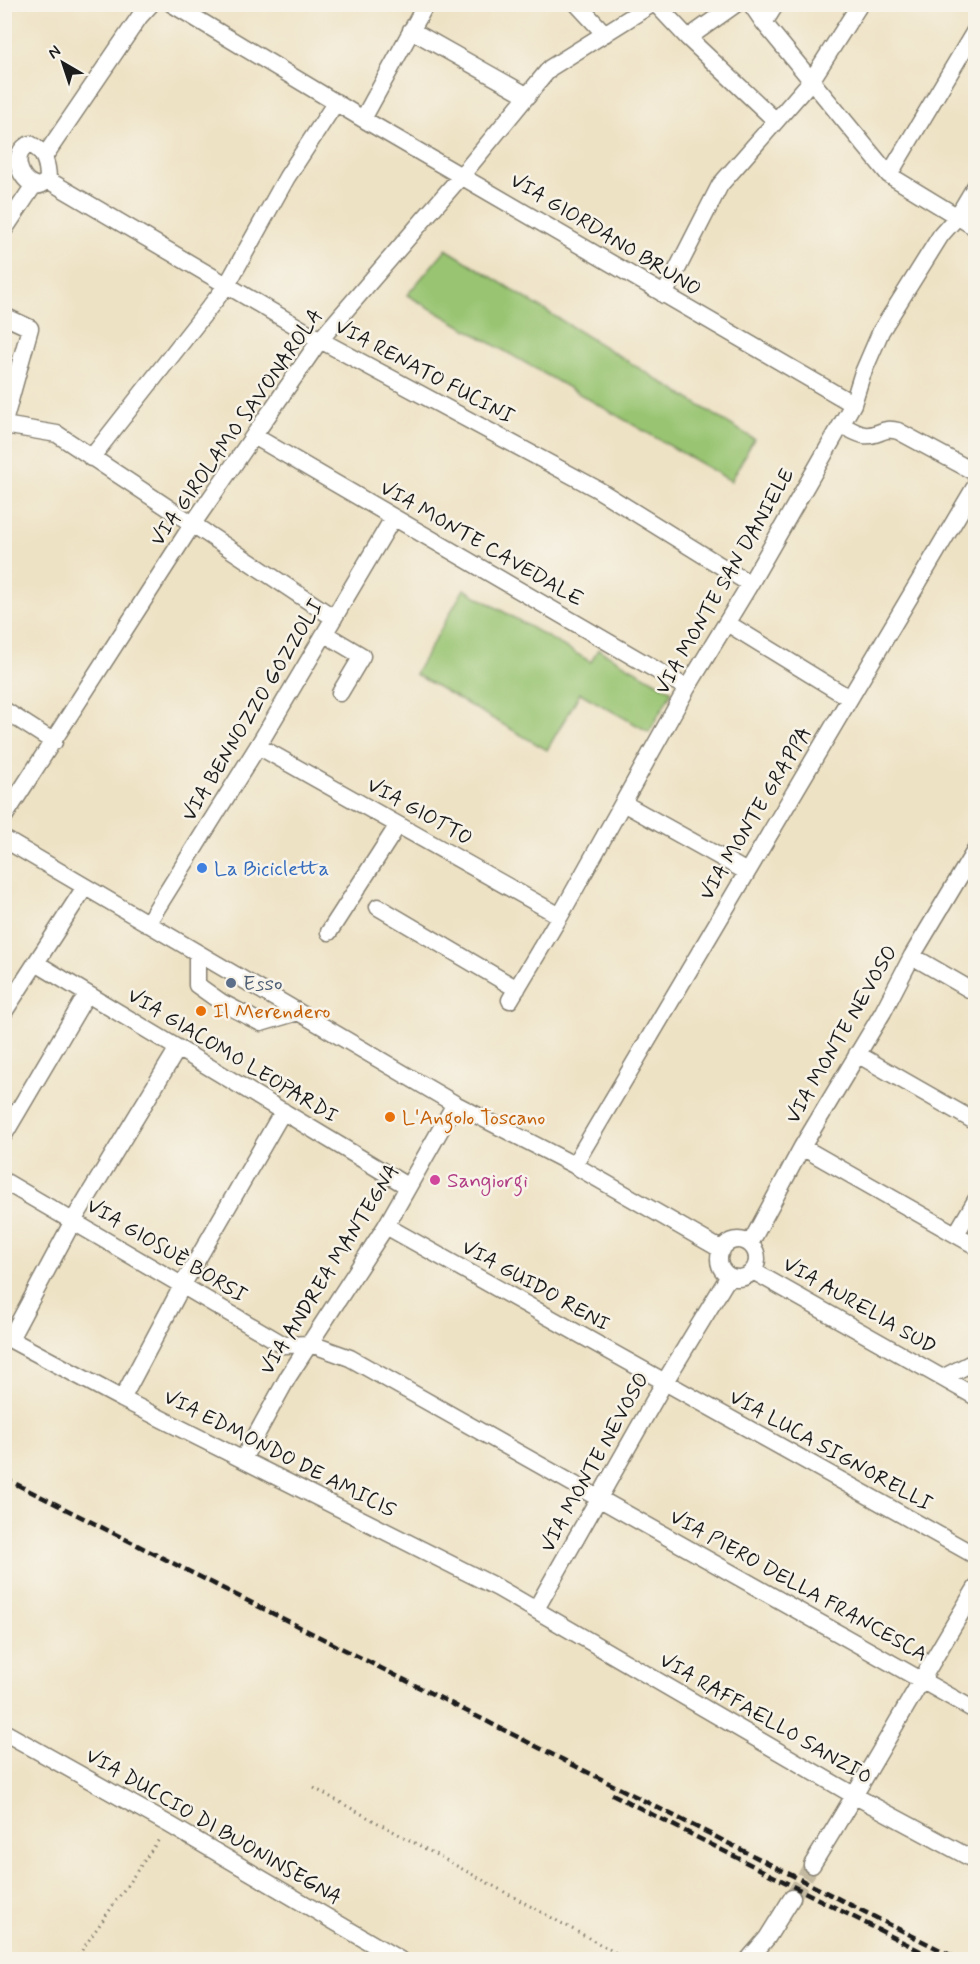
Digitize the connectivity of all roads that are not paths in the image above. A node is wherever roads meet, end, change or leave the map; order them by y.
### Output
1 (151, 4) edge
2 (172, 4) edge
3 (426, 4) edge
4 (577, 4) edge
5 (654, 4) edge
6 (736, 4) edge
7 (751, 4) edge
8 (776, 4) edge
9 (860, 4) edge
10 (764, 23) junction
11 (975, 29) edge
12 (411, 30) junction
13 (605, 34) junction
14 (688, 38) junction
15 (811, 81) junction
16 (528, 96) junction
17 (336, 102) junction
18 (363, 119) junction
19 (776, 121) junction
20 (44, 157) junction
21 (11, 160) edge
22 (462, 175) junction
23 (889, 175) junction
24 (41, 183) junction
25 (975, 185) edge
26 (957, 217) junction
27 (975, 228) edge
28 (4, 230) edge
29 (227, 285) junction
30 (664, 295) junction
31 (4, 316) edge
32 (320, 340) junction
33 (853, 404) junction
34 (4, 423) edge
35 (841, 425) junction
36 (254, 436) junction
37 (91, 458) junction
38 (975, 473) edge
39 (975, 485) edge
40 (393, 518) junction
41 (192, 525) junction
42 (750, 584) junction
43 (334, 618) junction
44 (727, 623) junction
45 (325, 634) junction
46 (687, 688) junction
47 (340, 693) dead end
48 (849, 698) junction
49 (4, 710) edge
50 (54, 742) junction
51 (258, 746) junction
52 (623, 802) junction
53 (4, 817) edge
54 (398, 825) junction
55 (4, 839) edge
56 (975, 849) edge
57 (747, 872) junction
58 (85, 887) junction
59 (378, 907) dead end
60 (560, 916) junction
61 (147, 924) junction
62 (329, 932) dead end
63 (197, 953) junction
64 (912, 956) junction
65 (36, 963) junction
66 (975, 993) edge
67 (87, 994) junction
68 (4, 1012) edge
69 (298, 1012) junction
70 (178, 1048) junction
71 (857, 1054) junction
72 (455, 1104) junction
73 (283, 1112) junction
74 (975, 1122) edge
75 (4, 1135) edge
76 (802, 1147) junction
77 (574, 1165) junction
78 (4, 1180) edge
79 (407, 1186) junction
80 (975, 1200) edge
81 (74, 1221) junction
82 (386, 1226) junction
83 (956, 1234) junction
84 (750, 1244) junction
85 (975, 1246) edge
86 (722, 1250) junction
87 (753, 1271) junction
88 (729, 1276) junction
89 (182, 1286) junction
90 (7, 1337) edge
91 (311, 1344) junction
92 (975, 1364) edge
93 (942, 1378) junction
94 (664, 1383) junction
95 (975, 1397) edge
96 (122, 1399) junction
97 (243, 1459) junction
98 (600, 1499) junction
99 (975, 1556) edge
100 (975, 1588) edge
101 (536, 1610) junction
102 (921, 1678) junction
103 (975, 1711) edge
104 (4, 1732) edge
105 (855, 1796) junction
106 (975, 1861) edge
107 (812, 1865) tunnel mouth
108 (792, 1898) tunnel mouth
109 (400, 1959) edge
110 (748, 1959) edge

1 - 20 street
2 - 17 street, VIA GIORDANO BRUNO
3 - 12 street
4 - 13 street
5 - 13 street, VIA GIROLAMO SAVONAROLA
5 - 14 street
6 - 14 street
7 - 10 street
8 - 10 street
9 - 15 street
10 - 15 street
11 - 23 street
12 - 16 street
12 - 18 street
13 - 16 street, VIA GIROLAMO SAVONAROLA
14 - 19 street
15 - 19 street
15 - 23 street
16 - 22 street, VIA GIROLAMO SAVONAROLA
17 - 18 street, VIA GIORDANO BRUNO
17 - 29 street
18 - 22 street, VIA GIORDANO BRUNO
19 - 30 street
20 - 21 street
20 - 24 street
21 - 24 street
22 - 30 street, VIA GIORDANO BRUNO
22 - 32 street, VIA GIROLAMO SAVONAROLA
23 - 26 street
24 - 28 street
24 - 29 street, VIA RENATO FUCINI
25 - 26 street, VIA MONTE SAN DANIELE
26 - 27 street
26 - 33 street, VIA MONTE SAN DANIELE
29 - 32 street, VIA RENATO FUCINI
29 - 37 street
30 - 33 street, VIA GIORDANO BRUNO
31 - 34 street
32 - 36 street, VIA GIROLAMO SAVONAROLA
32 - 42 street, VIA RENATO FUCINI
33 - 35 street, VIA MONTE SAN DANIELE
34 - 37 street
35 - 38 street
35 - 42 street, VIA MONTE SAN DANIELE
36 - 40 street, VIA MONTE CAVEDALE
36 - 41 street, VIA GIROLAMO SAVONAROLA
37 - 41 street
39 - 48 street, VIA MONTE GRAPPA
40 - 43 street, VIA BENNOZZO GOZZOLI
40 - 46 street, VIA MONTE CAVEDALE
41 - 43 street
41 - 50 street, VIA GIROLAMO SAVONAROLA
42 - 44 street, VIA MONTE SAN DANIELE
43 - 45 street, VIA BENNOZZO GOZZOLI
44 - 46 street, VIA MONTE SAN DANIELE
44 - 48 street
45 - 47 street
45 - 51 street, VIA BENNOZZO GOZZOLI
46 - 52 street, VIA MONTE SAN DANIELE
48 - 57 street, VIA MONTE GRAPPA
49 - 50 street
50 - 53 street, VIA GIROLAMO SAVONAROLA
51 - 54 street, VIA GIOTTO
51 - 61 street, VIA BENNOZZO GOZZOLI
52 - 57 street
52 - 60 street, VIA MONTE SAN DANIELE
54 - 60 street, VIA GIOTTO
54 - 62 street
55 - 58 street
56 - 64 street, VIA MONTE NEVOSO
57 - 77 street, VIA MONTE GRAPPA
58 - 61 street
58 - 65 street
59 - 60 street, VIA MONTE SAN DANIELE
61 - 63 street
63 - 69 street
63 - 69 street
64 - 66 street
64 - 71 street, VIA MONTE NEVOSO
65 - 67 street, VIA GIACOMO LEOPARDI
65 - 68 street
67 - 70 street, VIA GIACOMO LEOPARDI
67 - 75 street
69 - 72 street
70 - 73 street, VIA GIACOMO LEOPARDI
70 - 81 street
71 - 74 street
71 - 76 street, VIA MONTE NEVOSO
72 - 77 street
72 - 79 street, VIA ANDREA MANTEGNA
73 - 79 street, VIA GIACOMO LEOPARDI
73 - 89 street
76 - 83 street
76 - 84 street, VIA MONTE NEVOSO
77 - 86 street
78 - 81 street, VIA GIOSUÈ BORSI
79 - 82 street, VIA ANDREA MANTEGNA
80 - 83 street
81 - 89 street, VIA GIOSUÈ BORSI
81 - 90 street
82 - 91 street, VIA ANDREA MANTEGNA
82 - 94 street, VIA GUIDO RENI
83 - 85 street
84 - 86 street
84 - 87 street
86 - 88 street
87 - 88 street
87 - 93 street, VIA AURELIA SUD
88 - 94 street, VIA MONTE NEVOSO
89 - 91 street, VIA GIOSUÈ BORSI
89 - 96 street
90 - 96 street, VIA EDMONDO DE AMICIS
91 - 97 street, VIA ANDREA MANTEGNA
91 - 98 street, VIA GIOSUÈ BORSI
92 - 93 street
93 - 95 street, VIA AURELIA SUD
94 - 98 street, VIA MONTE NEVOSO
94 - 99 street, VIA LUCA SIGNORELLI
96 - 97 street, VIA EDMONDO DE AMICIS
97 - 101 street, VIA EDMONDO DE AMICIS
98 - 101 street, VIA MONTE NEVOSO
98 - 102 street, VIA PIERO DELLA FRANCESCA
100 - 102 street
101 - 105 street, VIA RAFFAELLO SANZIO
102 - 103 street, VIA PIERO DELLA FRANCESCA
102 - 105 street
104 - 109 street, VIA DUCCIO DI BUONINSEGNA
105 - 106 street, VIA RAFFAELLO SANZIO
105 - 107 street
108 - 110 street

